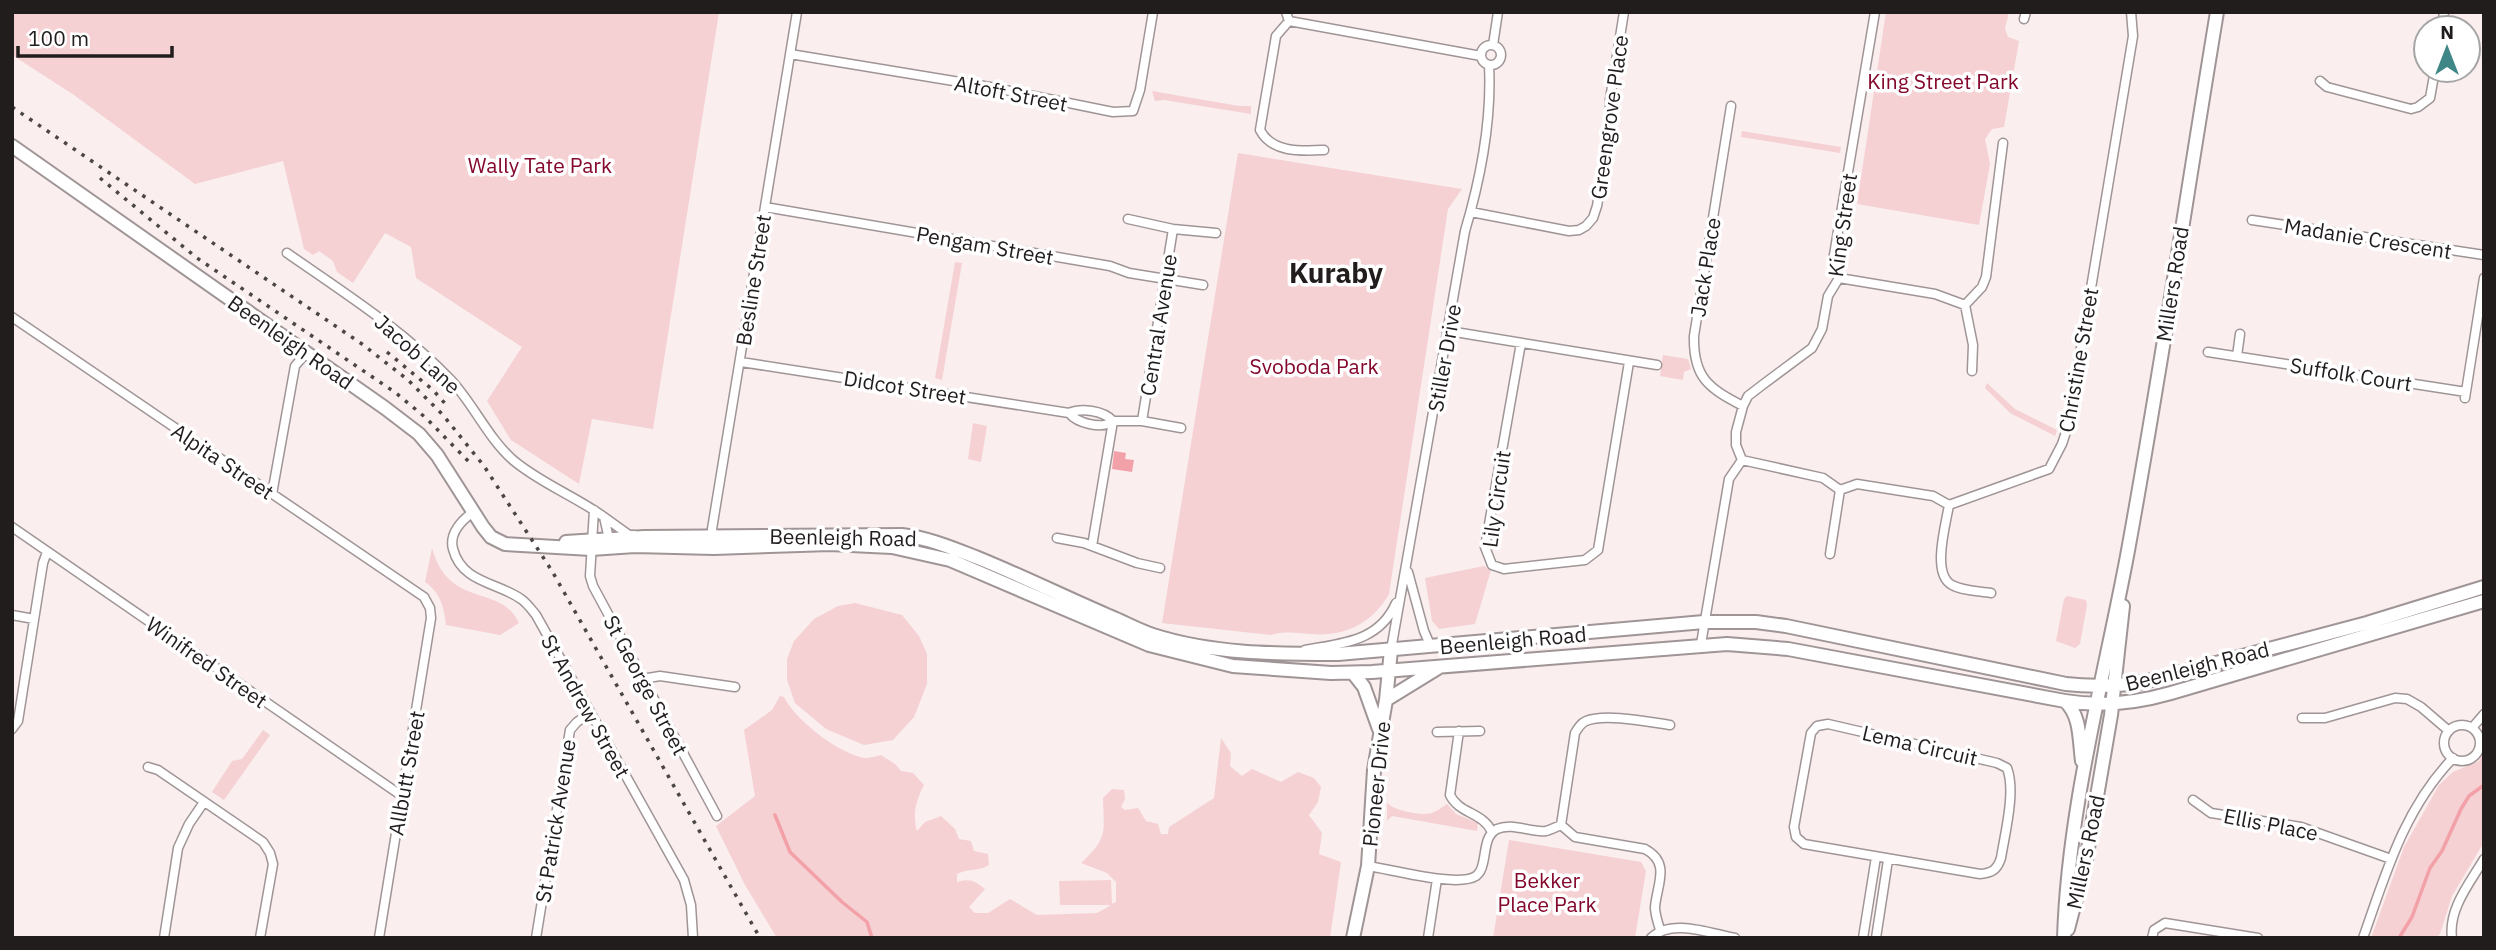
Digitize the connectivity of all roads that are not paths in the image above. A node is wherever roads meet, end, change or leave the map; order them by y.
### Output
1 (797, 12) edge
2 (1153, 12) edge
3 (1498, 12) edge
4 (1624, 12) edge
5 (1875, 12) edge
6 (2131, 12) edge
7 (2217, 12) edge
8 (1288, 17) edge
9 (1493, 45) junction
10 (790, 54) junction
11 (1481, 56) junction
12 (1489, 65) junction
13 (2320, 82) dead end
14 (2432, 84) edge
15 (1731, 106) dead end
16 (2003, 143) dead end
17 (12, 146) edge
18 (1324, 150) dead end
19 (765, 207) junction
20 (1471, 212) junction
21 (1128, 219) dead end
22 (2252, 220) dead end
23 (1173, 229) junction
24 (1216, 233) dead end
25 (287, 253) dead end
26 (2484, 255) edge
27 (1839, 278) junction
28 (2484, 278) edge
29 (1165, 280) junction
30 (1203, 285) dead end
31 (1965, 305) junction
32 (12, 317) edge
33 (1449, 331) junction
34 (2240, 334) dead end
35 (1521, 343) junction
36 (306, 352) junction
37 (2208, 352) dead end
38 (2236, 356) junction
39 (741, 362) junction
40 (1629, 362) junction
41 (1657, 365) dead end
42 (1972, 371) dead end
43 (1743, 406) junction
44 (1113, 421) junction
45 (1142, 421) junction
46 (1181, 428) dead end
47 (1742, 460) junction
48 (1840, 490) junction
49 (272, 494) junction
50 (1949, 505) junction
51 (593, 510) junction
52 (472, 513) junction
53 (604, 517) junction
54 (12, 527) edge
55 (644, 537) junction
56 (1057, 538) dead end
57 (609, 539) junction
58 (714, 542) junction
59 (591, 544) junction
60 (1092, 546) junction
61 (47, 552) junction
62 (1830, 554) dead end
63 (2127, 556) junction
64 (1160, 568) dead end
65 (1407, 569) junction
66 (1405, 582) junction
67 (2484, 587) edge
68 (1991, 593) dead end
69 (2484, 601) edge
70 (430, 608) joint
71 (12, 615) edge
72 (34, 619) junction
73 (1704, 622) junction
74 (1702, 645) junction
75 (1431, 647) junction
76 (1391, 650) junction
77 (1281, 654) junction
78 (1441, 667) junction
79 (1389, 671) junction
80 (1353, 673) junction
81 (642, 679) junction
82 (2100, 686) junction
83 (2114, 686) junction
84 (735, 687) dead end
85 (1386, 700) junction
86 (2064, 701) junction
87 (2113, 704) junction
88 (2097, 705) junction
89 (590, 713) junction
90 (2484, 714) edge
91 (2302, 718) dead end
92 (1670, 725) dead end
93 (2472, 727) junction
94 (12, 729) edge
95 (1459, 731) junction
96 (1480, 731) dead end
97 (2449, 731) junction
98 (1437, 732) dead end
99 (1380, 733) junction
100 (2481, 750) edge
101 (2453, 758) junction
102 (148, 767) dead end
103 (2083, 775) junction
104 (402, 796) junction
105 (2193, 800) dead end
106 (204, 802) junction
107 (717, 816) dead end
108 (1561, 825) junction
109 (1492, 832) junction
110 (1876, 858) junction
111 (2391, 859) junction
112 (2484, 859) edge
113 (1888, 860) junction
114 (1368, 866) junction
115 (1437, 879) junction
116 (1660, 930) junction
117 (164, 938) edge
118 (260, 938) edge
119 (379, 938) edge
120 (536, 938) edge
121 (693, 938) edge
122 (1351, 938) edge
123 (1428, 938) edge
124 (1651, 938) edge
125 (1735, 938) edge
126 (1863, 938) edge
127 (1876, 938) edge
128 (2064, 938) edge
129 (2152, 938) edge
130 (2258, 938) edge
131 (2363, 938) edge
132 (2452, 938) edge

1 - 10 street, Besline Street
2 - 10 street, Altoft Street
3 - 9 street
4 - 20 street, Greengrove Place
5 - 27 street, King Street
6 - 50 street, Christine Street
7 - 63 main road, Millers Road
8 - 11 street
8 - 18 street
9 - 11 street
9 - 12 street
10 - 19 street, Besline Street
11 - 12 street
12 - 20 street, Stiller Drive
13 - 14 street
15 - 43 street, Jack Place
16 - 31 street
17 - 36 main road, Beenleigh Road
19 - 29 street, Pengam Street
19 - 39 street, Besline Street
20 - 33 street, Stiller Drive
21 - 23 street, Central Avenue
22 - 26 street, Madanie Crescent
23 - 24 street, Central Avenue
23 - 29 street, Central Avenue
25 - 51 street, Jacob Lane
27 - 31 street
27 - 43 street, King Street
28 - 38 street, Suffolk Court
29 - 30 street, Pengam Street
29 - 45 street, Central Avenue
31 - 42 street
32 - 49 street, Alpita Street
33 - 35 street
33 - 65 street, Stiller Drive
34 - 38 street
35 - 40 street
35 - 40 street, Lily Circuit
36 - 49 street
36 - 52 main road, Beenleigh Road
37 - 38 street, Suffolk Court
39 - 44 street, Didcot Street
39 - 58 street, Besline Street
40 - 41 street
43 - 47 street
44 - 45 street, Didcot Street
44 - 60 street
45 - 46 street, Didcot Street
47 - 48 street
47 - 73 street
48 - 50 street
48 - 62 street
49 - 70 street, Alpita Street
50 - 68 street
51 - 53 street, Jacob Lane
51 - 59 street, St George Street
52 - 59 main road, Beenleigh Road
52 - 89 street, St Andrew Street
53 - 55 street, Jacob Lane
53 - 57 street
54 - 61 street, Winifred Street
55 - 57 main road, Beenleigh Road
55 - 58 main road, Beenleigh Road
56 - 60 street
57 - 59 main road, Beenleigh Road
58 - 59 main road, Beenleigh Road
58 - 77 main road, Beenleigh Road
58 - 80 main road, Beenleigh Road
59 - 81 street, St George Street
60 - 64 street
61 - 72 street
61 - 104 street, Winifred Street
63 - 82 main road, Millers Road
63 - 83 main road, Millers Road
65 - 66 street, Stiller Drive
65 - 75 street
66 - 76 street, Stiller Drive
66 - 77 street
67 - 83 main road, Beenleigh Road
69 - 87 main road, Beenleigh Road
70 - 104 street, Allbutt Street
71 - 72 street
72 - 94 street
73 - 74 street
73 - 75 main road, Beenleigh Road
73 - 82 main road, Beenleigh Road
74 - 78 main road, Beenleigh Road
74 - 86 main road, Beenleigh Road
75 - 76 main road, Beenleigh Road
76 - 77 main road, Beenleigh Road
76 - 79 main road, Pioneer Drive
78 - 79 main road, Beenleigh Road
78 - 85 main road
79 - 80 main road, Beenleigh Road
79 - 85 main road, Pioneer Drive
80 - 99 main road
81 - 84 street
81 - 107 street, St George Street
82 - 83 main road, Beenleigh Road
82 - 88 main road, Millers Road
83 - 87 main road, Millers Road
85 - 99 main road, Pioneer Drive
86 - 88 main road, Beenleigh Road
86 - 103 main road
87 - 88 main road, Beenleigh Road
87 - 128 main road, Millers Road
88 - 103 main road, Millers Road
89 - 120 street, St Patrick Avenue
89 - 121 street, St Andrew Street
90 - 93 street
91 - 97 street
92 - 108 street
93 - 97 street
93 - 100 street
95 - 96 street
95 - 98 street
95 - 109 street
97 - 101 street
99 - 114 main road, Pioneer Drive
100 - 101 street
101 - 111 street
102 - 106 street
103 - 128 main road, Millers Road
104 - 119 street, Allbutt Street
105 - 111 street, Ellis Place
106 - 117 street
106 - 118 street
108 - 109 street
108 - 116 street
109 - 115 street
110 - 113 street, Lema Circuit
110 - 113 street, Lema Circuit
110 - 126 street
111 - 131 street
112 - 132 street
113 - 127 street
114 - 115 street
114 - 122 main road, Pioneer Drive
115 - 123 street
116 - 124 street
116 - 125 street
129 - 130 street

